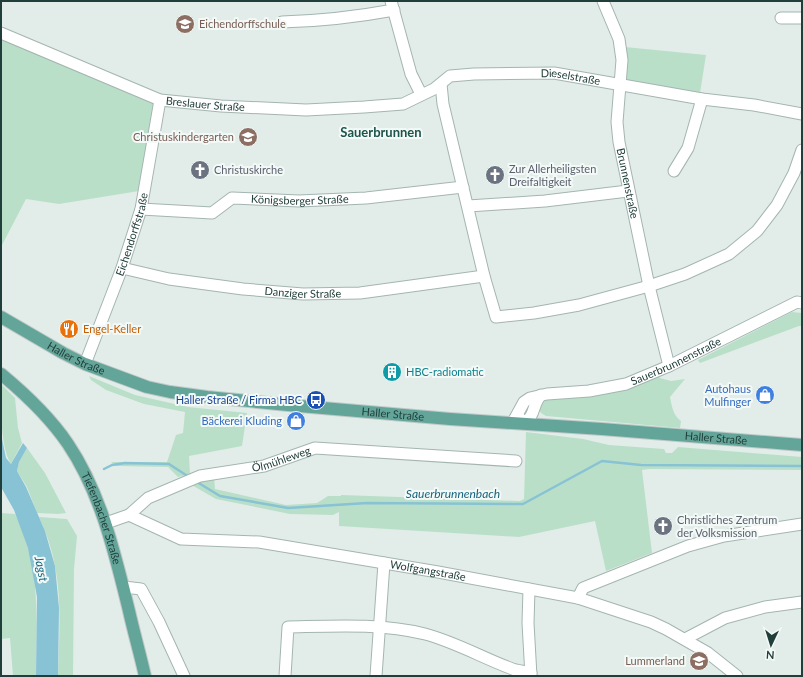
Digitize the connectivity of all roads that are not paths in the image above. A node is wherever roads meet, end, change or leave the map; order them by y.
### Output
1 (604, 1) edge
2 (392, 6) edge
3 (781, 18) dead end
4 (802, 18) edge
5 (282, 22) dead end
6 (1, 33) edge
7 (441, 84) junction
8 (620, 85) junction
9 (421, 94) junction
10 (160, 100) junction
11 (702, 100) junction
12 (802, 114) edge
13 (802, 150) edge
14 (674, 171) dead end
15 (463, 187) junction
16 (628, 191) junction
17 (468, 206) junction
18 (141, 208) junction
19 (122, 268) junction
20 (484, 276) junction
21 (649, 286) junction
22 (800, 301) edge
23 (2, 320) edge
24 (85, 364) junction
25 (1, 365) edge
26 (669, 366) junction
27 (1, 374) edge
28 (13, 384) junction
29 (541, 395) junction
30 (534, 407) junction
31 (518, 423) junction
32 (545, 425) junction
33 (802, 445) edge
34 (516, 461) dead end
35 (129, 515) junction
36 (106, 523) junction
37 (802, 524) edge
38 (384, 563) junction
39 (124, 587) junction
40 (529, 589) junction
41 (578, 598) junction
42 (802, 602) edge
43 (379, 627) junction
44 (685, 639) junction
45 (531, 674) edge
46 (145, 676) edge
47 (184, 676) edge
48 (285, 676) edge
49 (376, 676) edge
50 (737, 676) edge

1 - 8 street, Brunnenstraße
2 - 5 street
2 - 9 street
3 - 4 street
6 - 10 street, Breslauer Straße
7 - 8 street, Dieselstraße
7 - 9 street, Dieselstraße
7 - 15 street
8 - 11 street, Dieselstraße
8 - 16 street, Brunnenstraße
9 - 10 street, Breslauer Straße
10 - 18 street, Eichendorffstraße
11 - 12 street, Dieselstraße
11 - 14 street
13 - 21 street
15 - 17 street
15 - 18 street, Königsberger Straße
16 - 17 street
16 - 21 street, Brunnenstraße
17 - 20 street
18 - 19 street, Eichendorffstraße
19 - 20 street, Danziger Straße
19 - 24 street, Eichendorffstraße
20 - 21 street
21 - 26 street, Brunnenstraße
22 - 26 street, Sauerbrunnenstraße
23 - 24 main road, Haller Straße
24 - 31 main road, Haller Straße
25 - 28 main road, Tiefenbacher Straße
26 - 29 street, Sauerbrunnenstraße
27 - 28 main road, Tiefenbacher Straße
28 - 36 main road, Tiefenbacher Straße
29 - 30 street
29 - 31 street, Sauerbrunnenstraße
30 - 31 street
30 - 32 street
31 - 32 main road, Haller Straße
32 - 33 main road, Haller Straße
34 - 35 street, Ölmühleweg
35 - 36 street
35 - 38 street, Wolfgangstraße
36 - 39 main road, Tiefenbacher Straße
37 - 41 street
38 - 40 street, Wolfgangstraße
38 - 43 street
39 - 46 main road, Tiefenbacher Straße
39 - 47 street
40 - 41 street, Wolfgangstraße
40 - 45 street
41 - 44 street, Wolfgangstraße
42 - 44 street
43 - 45 street
43 - 48 street
43 - 49 street
44 - 50 street, Wolfgangstraße

